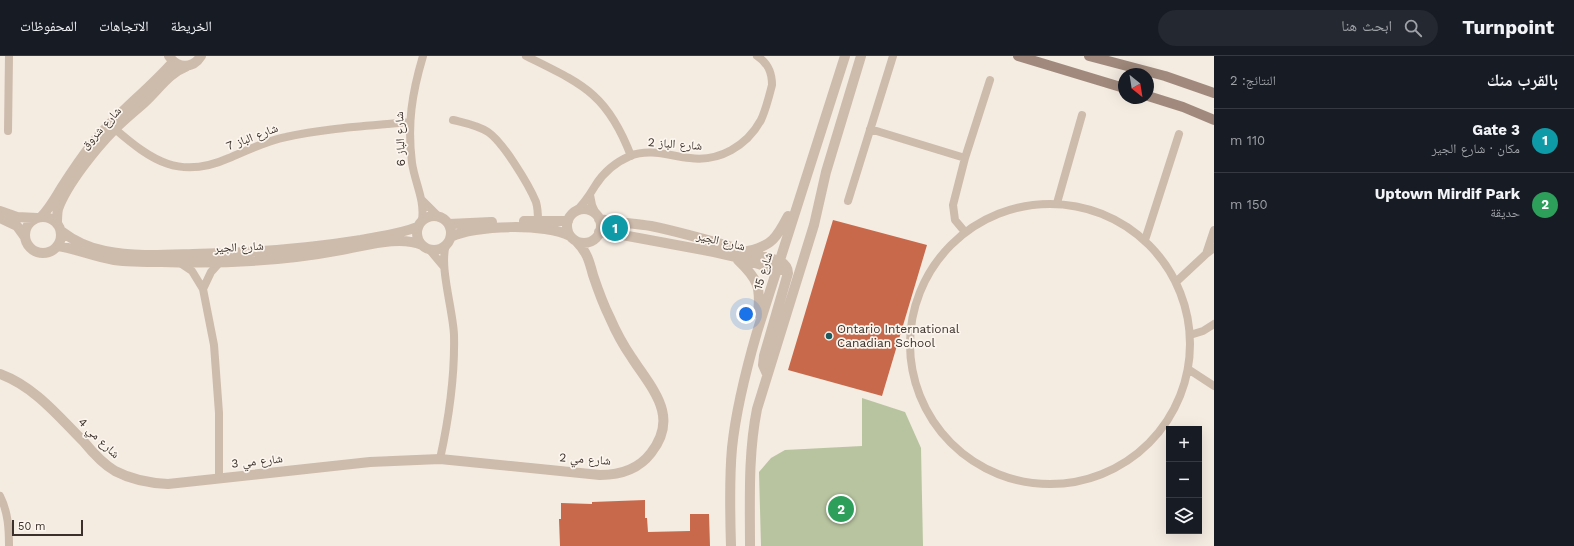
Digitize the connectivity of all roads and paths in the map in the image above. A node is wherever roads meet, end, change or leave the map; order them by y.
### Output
1 (9, 56) edge
2 (423, 56) edge
3 (526, 56) edge
4 (757, 56) edge
5 (845, 56) edge
6 (861, 56) edge
7 (893, 56) edge
8 (1018, 56) edge
9 (1089, 56) edge
10 (201, 57) edge
11 (170, 59) edge
12 (187, 66) junction
13 (990, 80) dead end
14 (1118, 86) edge
15 (1214, 93) edge
16 (1154, 98) edge
17 (1082, 116) dead end
18 (453, 120) dead end
19 (1214, 120) edge
20 (410, 122) junction
21 (115, 129) junction
22 (870, 129) junction
23 (8, 131) dead end
24 (1179, 134) dead end
25 (631, 156) junction
26 (965, 158) junction
27 (590, 195) junction
28 (421, 197) junction
29 (848, 201) dead end
30 (1057, 204) junction
31 (796, 207) junction
32 (0, 211) edge
33 (575, 212) junction
34 (438, 216) junction
35 (597, 216) junction
36 (0, 218) edge
37 (39, 218) junction
38 (538, 221) junction
39 (568, 221) junction
40 (635, 223) junction
41 (420, 224) junction
42 (449, 224) junction
43 (59, 228) junction
44 (1214, 230) edge
45 (965, 232) junction
46 (597, 236) junction
47 (630, 237) junction
48 (25, 238) junction
49 (573, 238) junction
50 (1145, 240) junction
51 (449, 241) junction
52 (58, 246) junction
53 (426, 247) junction
54 (1214, 248) edge
55 (745, 251) junction
56 (1206, 254) junction
57 (736, 257) junction
58 (589, 258) junction
59 (802, 260) junction
60 (220, 262) junction
61 (180, 263) junction
62 (778, 266) junction
63 (445, 268) junction
64 (788, 269) junction
65 (1176, 282) junction
66 (203, 289) junction
67 (1214, 324) edge
68 (756, 332) junction
69 (1190, 335) junction
70 (1188, 369) junction
71 (0, 374) edge
72 (767, 374) junction
73 (1214, 386) edge
74 (440, 459) junction
75 (219, 479) junction
76 (0, 496) edge
77 (9, 546) edge
78 (731, 546) edge
79 (750, 546) edge

1 - 23 street
2 - 20 street, شارع الباز 6
3 - 25 street
4 - 25 street, شارع الباز 2
5 - 31 street, شارع 15
6 - 59 street
7 - 22 street
8 - 14 main road
9 - 15 main road
10 - 12 street, شارع شروق
11 - 12 street
11 - 37 street, شارع شروق
12 - 21 street, شارع شروق
13 - 26 street
16 - 19 main road
17 - 30 street
18 - 38 street
20 - 21 street, شارع الباز 7
20 - 28 street, شارع الباز 6
21 - 43 street, شارع شروق
22 - 26 street
22 - 29 street
24 - 50 street
25 - 27 street, شارع الباز 2
26 - 45 street
27 - 33 street, شارع الباز 2
27 - 35 street
28 - 34 street, شارع الباز 6
28 - 41 street, شارع الباز 6
30 - 45 street
30 - 50 street
31 - 55 street
31 - 62 street, شارع 15
32 - 37 street
33 - 35 street
33 - 39 street
34 - 41 street
34 - 42 street
35 - 40 street, شارع الجير
35 - 46 street
36 - 48 street
37 - 43 street
37 - 48 street
38 - 39 street
38 - 42 street
39 - 49 street
40 - 47 street
40 - 55 street, شارع الجير
41 - 43 street, شارع الجير
41 - 53 street
42 - 51 street
43 - 52 street
44 - 56 street
45 - 70 street
46 - 47 street, شارع الجير
46 - 49 street
46 - 58 street
47 - 57 street, شارع الجير
48 - 52 street
49 - 51 street
49 - 58 street, شارع مي 2
50 - 65 street
51 - 53 street
51 - 63 street
52 - 61 street, شارع الجير
53 - 60 street, شارع الجير
53 - 63 street
54 - 56 street
55 - 62 street, شارع الجير
56 - 65 street
57 - 62 street, شارع الجير
57 - 68 street
58 - 74 street, شارع مي 2
59 - 64 street
59 - 72 street
60 - 61 street, شارع الجير
60 - 66 street
61 - 66 street, شارع مي 3
62 - 64 street
62 - 68 street, شارع 15
63 - 74 street
64 - 72 street
65 - 69 street
66 - 75 street, شارع مي 3
67 - 69 street
68 - 78 street, شارع 15
69 - 70 street
70 - 73 street
71 - 75 street, شارع مي 4
72 - 79 street
74 - 75 street, شارع مي 3
76 - 77 street

